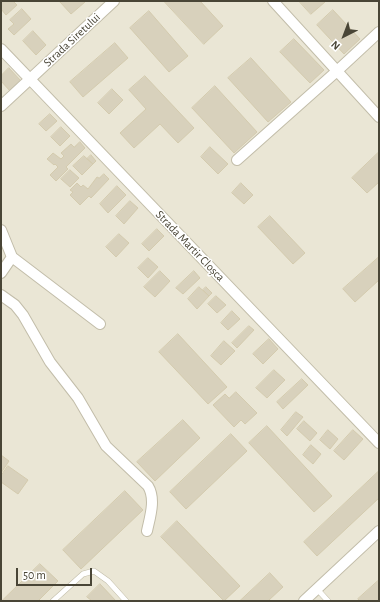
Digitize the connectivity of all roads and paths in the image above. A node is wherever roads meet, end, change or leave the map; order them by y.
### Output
1 (114, 1) edge
2 (273, 1) edge
3 (379, 32) edge
4 (1, 49) edge
5 (337, 71) junction
6 (29, 80) junction
7 (1, 106) edge
8 (379, 117) edge
9 (237, 160) dead end
10 (1, 230) edge
11 (12, 257) junction
12 (1, 273) edge
13 (1, 295) edge
14 (100, 324) dead end
15 (379, 443) edge
16 (147, 531) dead end
17 (379, 531) edge
18 (317, 589) junction
19 (53, 601) edge
20 (126, 601) edge
21 (304, 601) edge
22 (328, 601) edge

1 - 6 street, Strada Siretului
2 - 5 street
3 - 5 street
4 - 6 street, Strada Martir Cloșca
5 - 8 street
5 - 9 street
6 - 7 street, Strada Siretului
6 - 15 street, Strada Martir Cloșca
10 - 11 street
11 - 12 street
11 - 14 street
13 - 16 street
17 - 18 street
18 - 21 street
18 - 22 lane
19 - 20 lane

